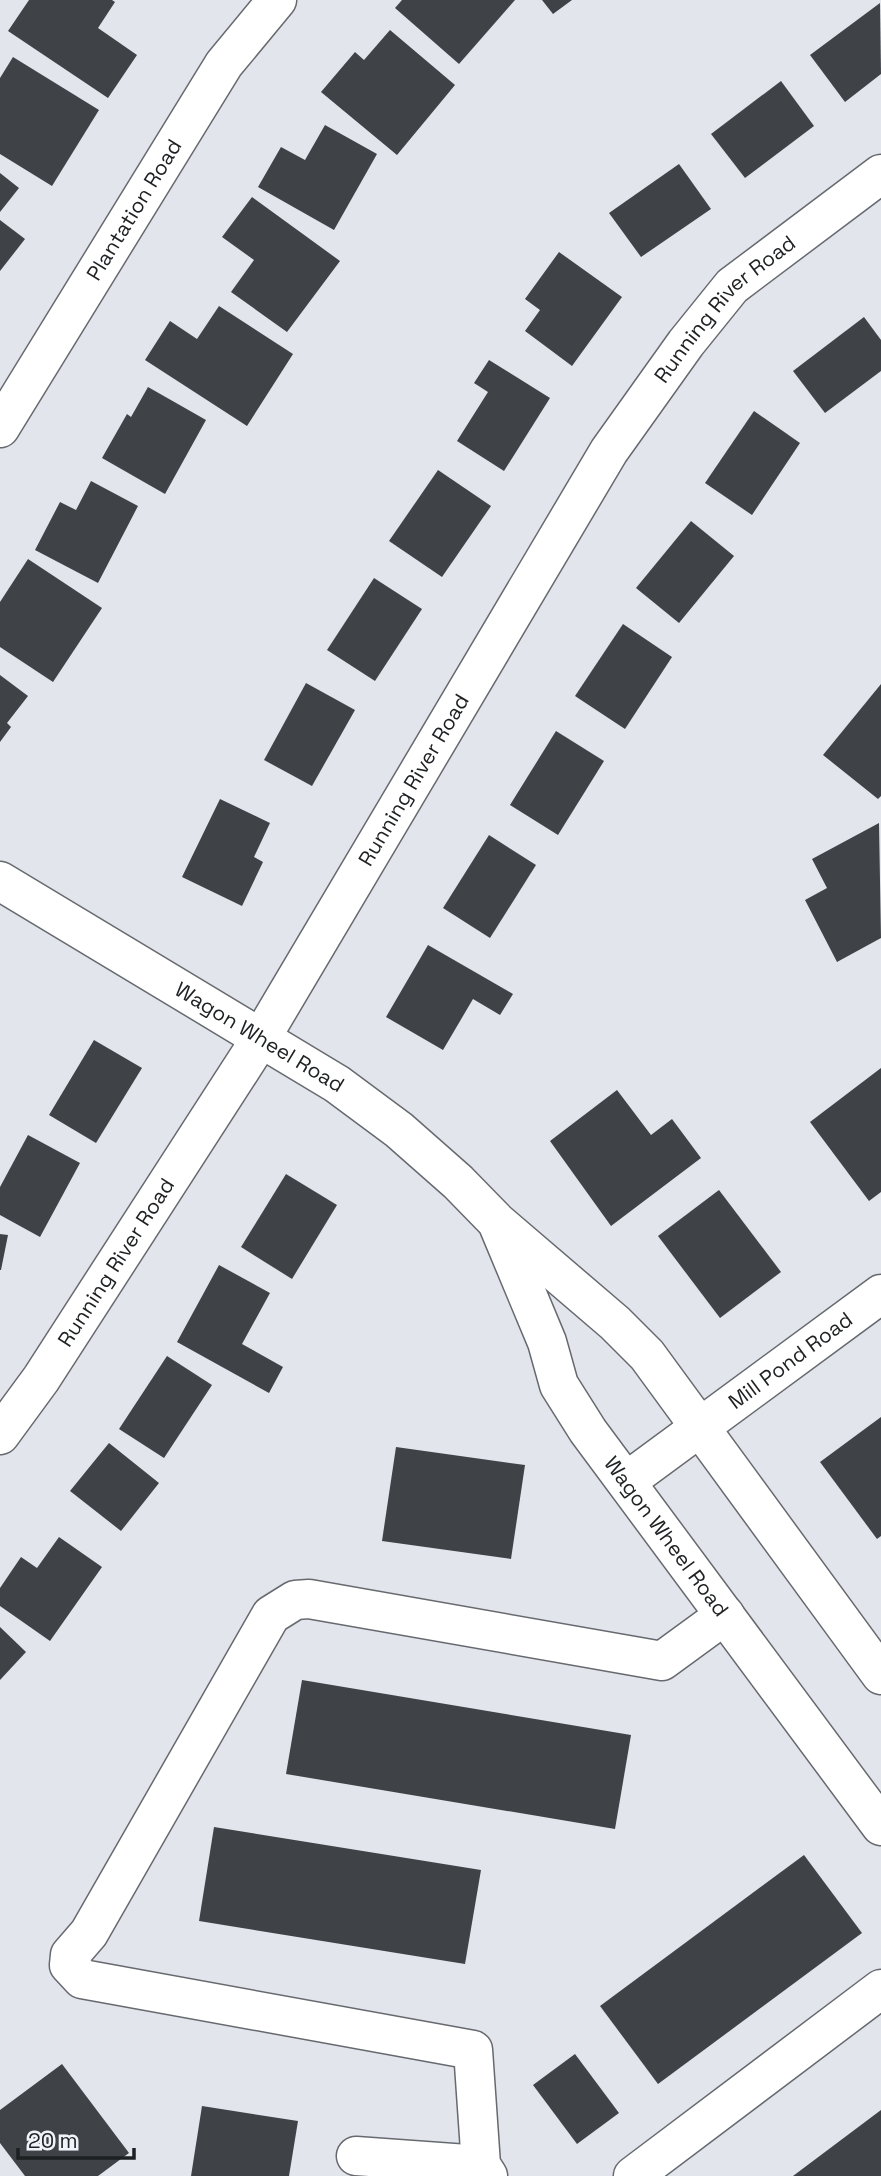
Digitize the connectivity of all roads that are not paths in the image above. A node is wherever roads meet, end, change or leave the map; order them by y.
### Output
1 (278, 0) edge
2 (881, 174) edge
3 (0, 428) edge
4 (0, 881) edge
5 (261, 1038) junction
6 (497, 1222) junction
7 (881, 1294) edge
8 (699, 1427) junction
9 (0, 1435) edge
10 (627, 1481) junction
11 (725, 1615) junction
12 (868, 1630) edge
13 (881, 1675) edge
14 (881, 1826) edge
15 (881, 1989) edge
16 (356, 2156) dead end
17 (484, 2170) edge
18 (634, 2176) edge

1 - 3 street, Plantation Road
2 - 5 street, Running River Road
4 - 5 street, Wagon Wheel Road
5 - 6 street, Wagon Wheel Road
5 - 9 street, Running River Road
6 - 8 street, Wagon Wheel Road
6 - 10 street, Wagon Wheel Road
7 - 8 street, Mill Pond Road
8 - 10 street, Mill Pond Road
8 - 12 street, Wagon Wheel Road
10 - 11 street, Wagon Wheel Road
11 - 14 street, Wagon Wheel Road
11 - 17 street
12 - 13 street, Wagon Wheel Road
15 - 18 street
16 - 17 street

